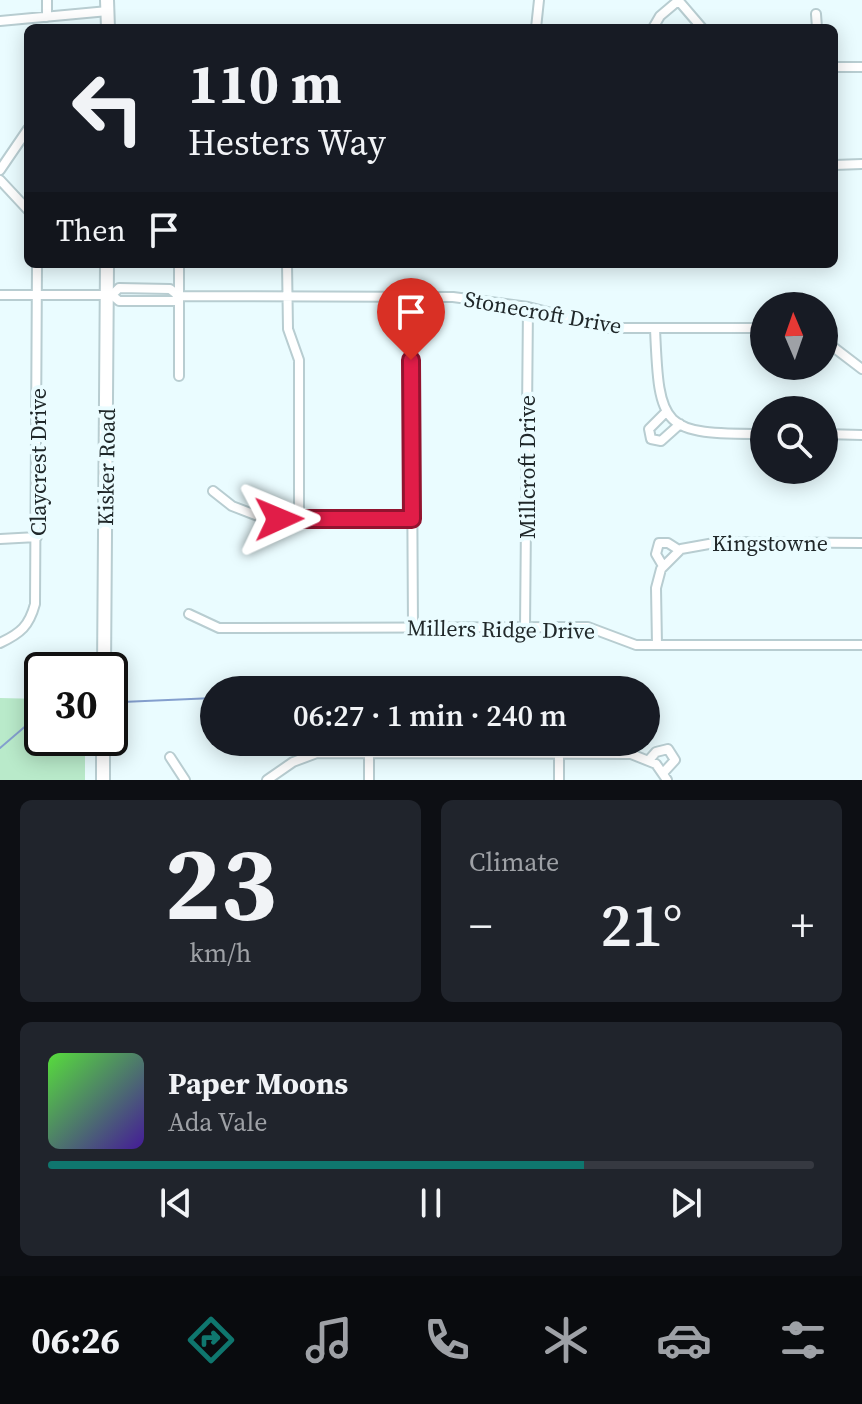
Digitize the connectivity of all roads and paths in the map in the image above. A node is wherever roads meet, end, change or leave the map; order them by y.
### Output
1 (47, 0) edge
2 (539, 0) edge
3 (678, 0) edge
4 (107, 6) edge
5 (816, 14) dead end
6 (47, 17) junction
7 (0, 21) edge
8 (536, 24) edge
9 (655, 24) edge
10 (699, 24) edge
11 (817, 24) edge
12 (838, 67) edge
13 (862, 67) edge
14 (24, 135) edge
15 (862, 164) edge
16 (838, 165) edge
17 (0, 170) edge
18 (0, 181) edge
19 (24, 206) edge
20 (37, 268) edge
21 (107, 268) edge
22 (179, 268) edge
23 (287, 268) edge
24 (37, 294) junction
25 (0, 295) edge
26 (110, 295) junction
27 (287, 295) junction
28 (179, 296) junction
29 (411, 296) junction
30 (528, 307) junction
31 (655, 328) junction
32 (750, 328) edge
33 (838, 349) edge
34 (860, 363) edge
35 (179, 376) dead end
36 (666, 412) junction
37 (680, 424) junction
38 (750, 434) edge
39 (838, 434) edge
40 (862, 435) edge
41 (213, 491) dead end
42 (299, 518) junction
43 (412, 519) junction
44 (37, 537) junction
45 (0, 539) edge
46 (862, 543) edge
47 (679, 550) junction
48 (663, 566) junction
49 (189, 614) dead end
50 (413, 627) junction
51 (525, 628) junction
52 (0, 643) edge
53 (657, 645) junction
54 (862, 645) edge
55 (104, 652) edge
56 (103, 756) edge
57 (309, 756) edge
58 (369, 756) edge
59 (559, 756) edge
60 (637, 756) edge
61 (170, 757) dead end
62 (649, 760) junction
63 (665, 776) edge
64 (103, 780) edge
65 (185, 780) edge
66 (267, 780) edge
67 (369, 780) edge
68 (559, 780) edge

1 - 6 street
2 - 8 street
3 - 9 street
3 - 10 street
4 - 6 street
5 - 11 street
6 - 7 street
12 - 13 street
14 - 17 street
15 - 16 street
18 - 19 street
20 - 24 street, Claycrest Drive
21 - 26 main road, Kisker Road
22 - 28 street
23 - 27 street
24 - 25 street, Stonecroft Drive
24 - 26 street, Stonecroft Drive
24 - 44 street, Claycrest Drive
26 - 28 street, Stonecroft Drive
26 - 55 main road, Kisker Road
27 - 28 street, Stonecroft Drive
27 - 29 street, Stonecroft Drive
27 - 42 street
28 - 35 street
29 - 30 street, Stonecroft Drive
29 - 43 street
30 - 31 street, Stonecroft Drive
30 - 51 street, Millcroft Drive
31 - 32 street, Stonecroft Drive
31 - 36 street
33 - 34 street
36 - 37 street
36 - 37 street
37 - 38 street
39 - 40 street
41 - 42 street
42 - 43 street
43 - 50 street
44 - 45 street
44 - 52 street, Claycrest Drive
46 - 47 street, Kingstowne
47 - 48 street, Kingstowne
47 - 48 street, Kingstowne
48 - 53 street, Kingstowne
49 - 50 street, Millers Ridge Drive
50 - 51 street, Millers Ridge Drive
51 - 53 street, Millers Ridge Drive
53 - 54 street, Millers Ridge Drive
56 - 64 main road
57 - 66 street
58 - 67 street
59 - 68 street
60 - 62 street
61 - 65 street
62 - 63 street
62 - 63 street

